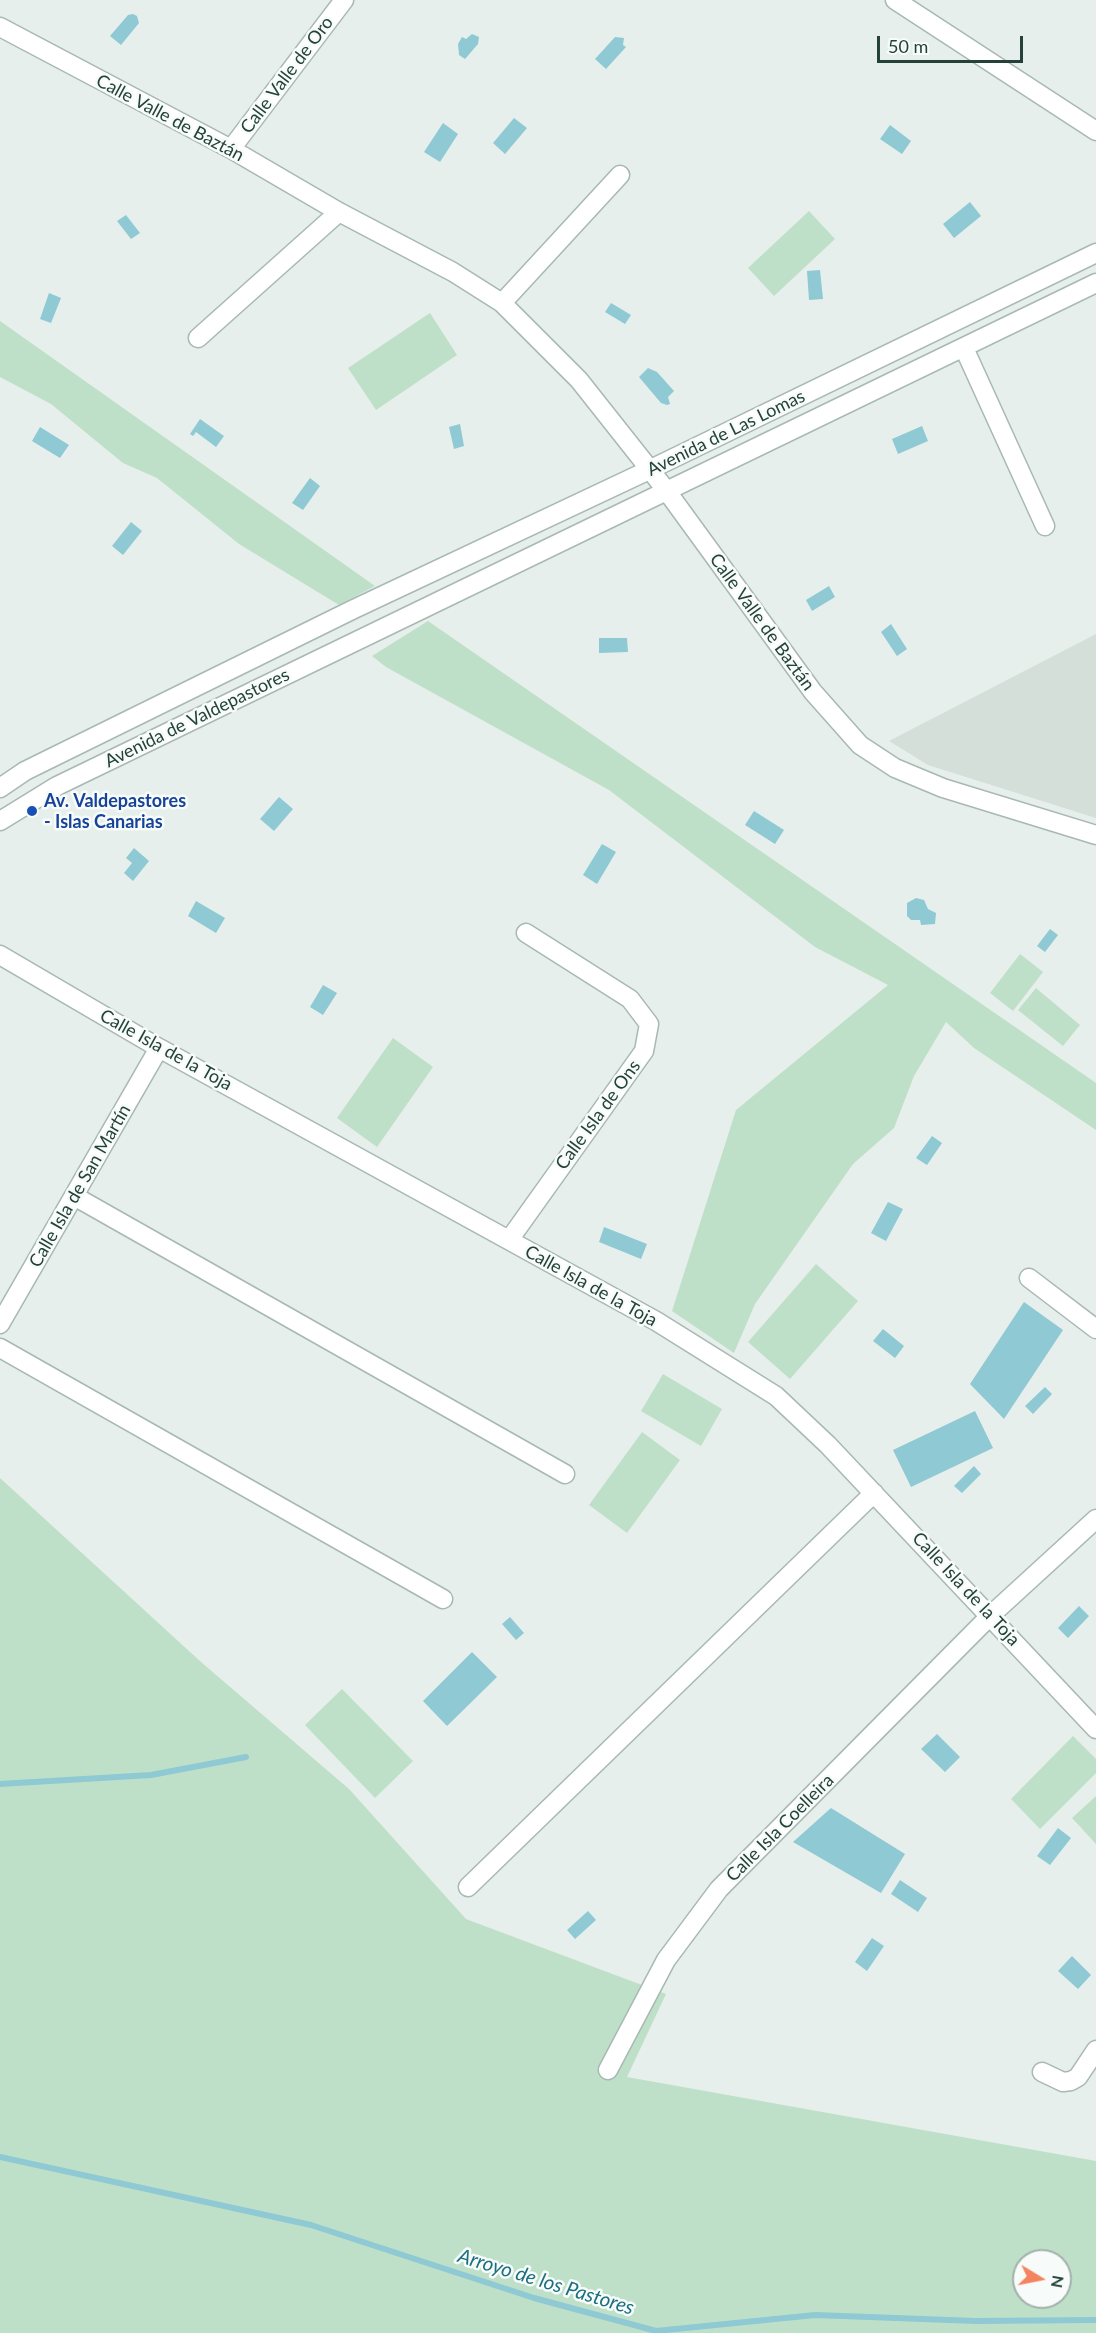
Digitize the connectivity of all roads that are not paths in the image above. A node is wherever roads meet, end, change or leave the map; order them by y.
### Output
1 (344, 0) edge
2 (895, 0) edge
3 (0, 27) edge
4 (1096, 131) edge
5 (231, 149) junction
6 (620, 176) dead end
7 (339, 212) junction
8 (1096, 253) edge
9 (1096, 283) edge
10 (502, 303) junction
11 (198, 338) dead end
12 (964, 348) junction
13 (649, 470) junction
14 (666, 490) junction
15 (1045, 526) dead end
16 (354, 609) joint
17 (396, 621) joint
18 (0, 788) edge
19 (0, 821) edge
20 (1096, 836) edge
21 (526, 933) dead end
22 (0, 955) edge
23 (159, 1048) junction
24 (74, 1196) junction
25 (509, 1240) junction
26 (1029, 1278) dead end
27 (0, 1323) edge
28 (1096, 1329) edge
29 (0, 1348) edge
30 (565, 1474) dead end
31 (874, 1493) junction
32 (1096, 1519) edge
33 (443, 1599) dead end
34 (991, 1615) junction
35 (1096, 1729) edge
36 (468, 1887) dead end
37 (1096, 2050) edge
38 (608, 2070) dead end
39 (1042, 2072) dead end

1 - 5 street, Calle Valle de Oro
2 - 4 street
3 - 5 street, Calle Valle de Baztán
5 - 7 street, Calle Valle de Baztán
6 - 10 street
7 - 10 street, Calle Valle de Baztán
7 - 11 street
8 - 13 street, Avenida de Las Lomas
9 - 12 street, Avenida de Las Lomas
10 - 13 street, Calle Valle de Baztán
12 - 14 street, Avenida de Las Lomas
12 - 15 street
13 - 14 street, Calle Valle de Baztán
13 - 16 street, Avenida de Las Lomas
14 - 17 street, Avenida de Las Lomas
14 - 20 street, Calle Valle de Baztán
16 - 18 street, Avenida de Valdepastores
17 - 19 street, Avenida de Valdepastores
21 - 25 street, Calle Isla de Ons
22 - 23 street, Calle Isla de la Toja
23 - 24 street, Calle Isla de San Martín
23 - 25 street, Calle Isla de la Toja
24 - 27 street, Calle Isla de San Martín
24 - 30 street
25 - 31 street, Calle Isla de la Toja
26 - 28 street
29 - 33 street
31 - 34 street, Calle Isla de la Toja
31 - 36 street
32 - 34 street, Calle Isla Coelleira
34 - 35 street, Calle Isla de la Toja
34 - 38 street, Calle Isla Coelleira
37 - 39 street

